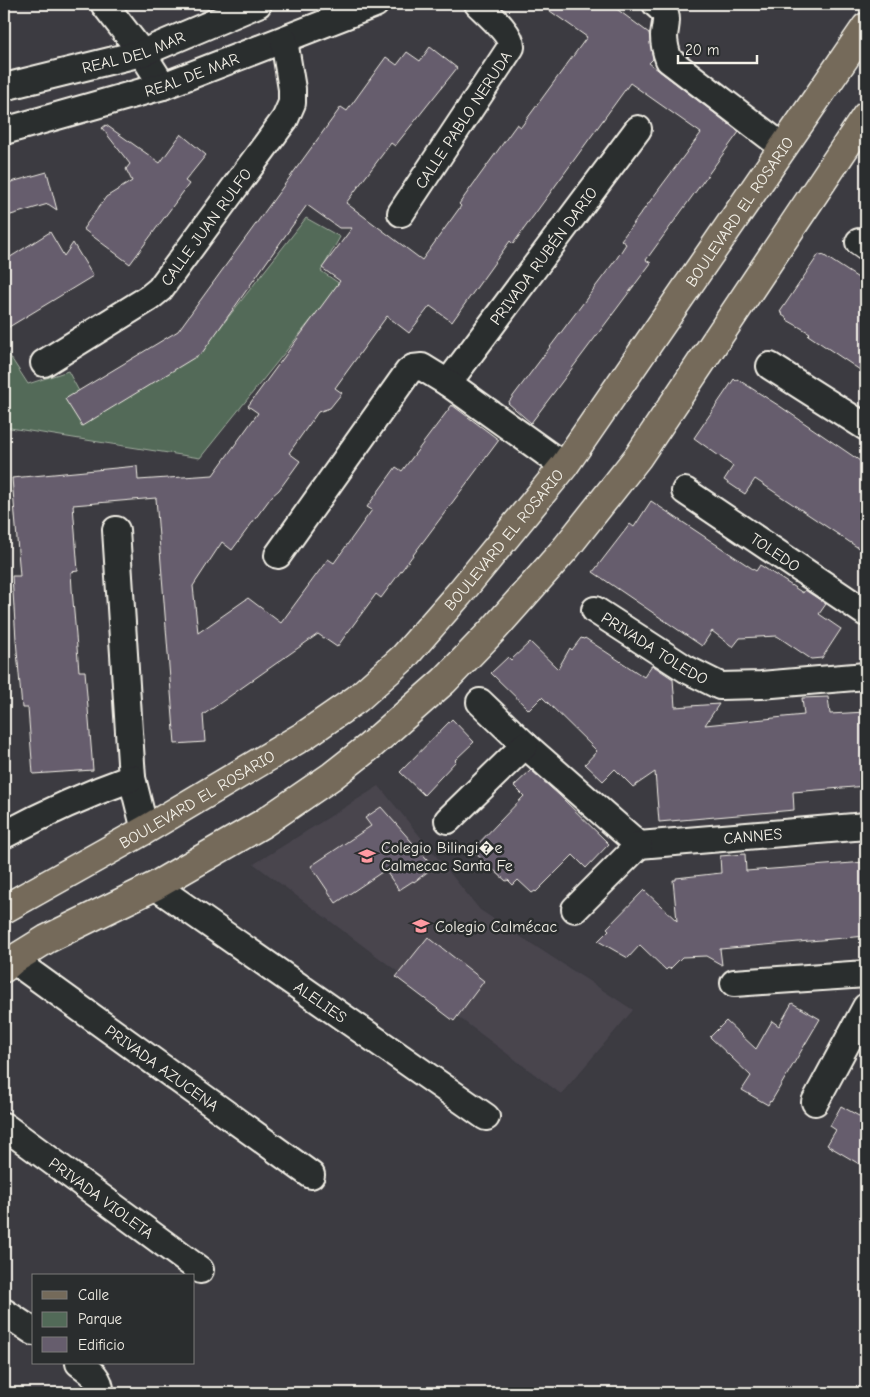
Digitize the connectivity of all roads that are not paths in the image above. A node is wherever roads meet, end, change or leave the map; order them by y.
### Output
1 (104, 4) edge
2 (258, 4) edge
3 (375, 4) edge
4 (478, 4) edge
5 (656, 4) edge
6 (866, 27) edge
7 (284, 40) junction
8 (142, 53) junction
9 (163, 86) junction
10 (4, 87) edge
11 (866, 116) edge
12 (638, 129) dead end
13 (4, 131) edge
14 (783, 146) junction
15 (401, 213) dead end
16 (44, 364) dead end
17 (770, 366) dead end
18 (448, 383) junction
19 (866, 426) edge
20 (564, 466) junction
21 (685, 492) dead end
22 (116, 530) dead end
23 (278, 555) dead end
24 (595, 610) dead end
25 (866, 613) edge
26 (866, 676) edge
27 (480, 702) dead end
28 (525, 745) junction
29 (132, 778) junction
30 (448, 820) dead end
31 (866, 826) edge
32 (145, 830) junction
33 (4, 835) edge
34 (639, 845) junction
35 (155, 886) junction
36 (575, 909) dead end
37 (4, 910) edge
38 (9, 964) edge
39 (866, 974) edge
40 (734, 983) dead end
41 (866, 1007) edge
42 (815, 1102) dead end
43 (486, 1118) dead end
44 (4, 1126) edge
45 (311, 1175) dead end
46 (200, 1270) dead end
47 (4, 1312) edge
48 (32, 1331) edge
49 (80, 1364) edge
50 (100, 1393) edge

1 - 8 street
2 - 8 street, REAL DEL MAR
3 - 7 street, REAL DE MAR
4 - 15 street, CALLE PABLO NERUDA
5 - 14 street
6 - 14 main road, BOULEVARD EL ROSARIO
7 - 9 street, REAL DE MAR
7 - 16 street, CALLE JUAN RULFO
8 - 9 street
8 - 10 street, REAL DEL MAR
9 - 13 street, REAL DE MAR
11 - 35 main road
12 - 18 street, PRIVADA RUBÉN DARIO
14 - 20 main road, BOULEVARD EL ROSARIO
17 - 19 street
18 - 20 street
18 - 23 street
20 - 32 main road, BOULEVARD EL ROSARIO
21 - 25 street, TOLEDO
22 - 29 street
24 - 26 street, PRIVADA TOLEDO
27 - 28 street
28 - 30 street
28 - 34 street
29 - 32 street
29 - 33 street
31 - 34 street, CANNES
32 - 37 main road, BOULEVARD EL ROSARIO
34 - 36 street
35 - 38 main road
35 - 43 street, ALELIES
38 - 45 street, PRIVADA AZUCENA
39 - 40 street
41 - 42 street
44 - 46 street, PRIVADA VIOLETA
47 - 48 street
49 - 50 street

